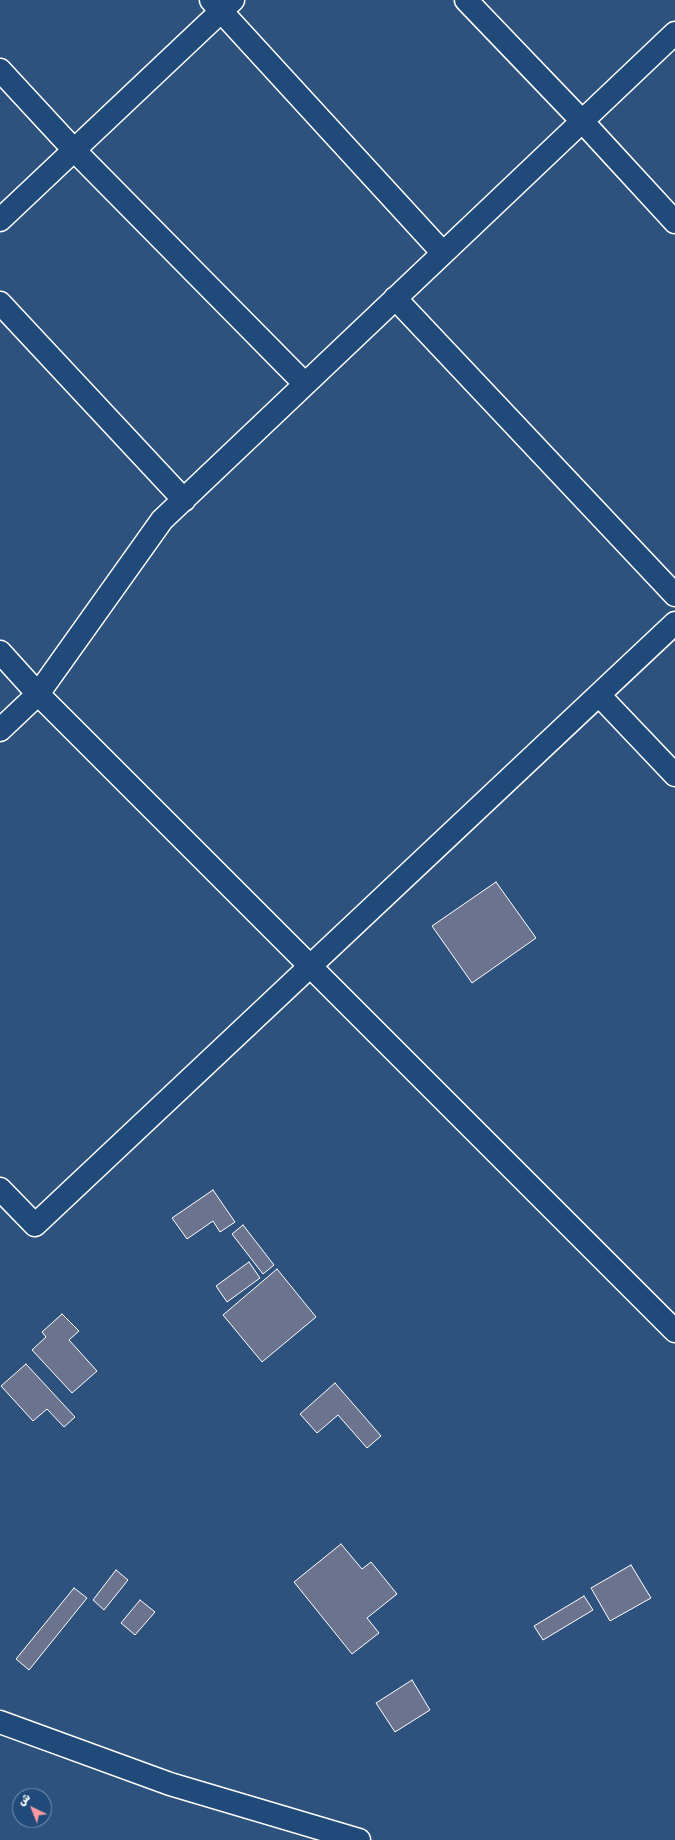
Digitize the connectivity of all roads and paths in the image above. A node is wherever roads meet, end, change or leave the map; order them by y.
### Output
1 (466, 0) edge
2 (222, 4) edge
3 (675, 33) edge
4 (0, 70) edge
5 (582, 120) junction
6 (74, 150) junction
7 (0, 220) edge
8 (675, 222) edge
9 (443, 253) junction
10 (395, 298) junction
11 (0, 302) edge
12 (305, 384) junction
13 (184, 500) junction
14 (675, 595) edge
15 (675, 623) edge
16 (0, 652) edge
17 (38, 694) junction
18 (599, 694) junction
19 (0, 730) edge
20 (675, 774) edge
21 (309, 966) junction
22 (0, 1189) edge
23 (675, 1331) edge
24 (0, 1722) edge
25 (359, 1840) edge

1 - 5 street
2 - 6 street
2 - 9 street
3 - 5 street
4 - 6 street
5 - 8 street
5 - 9 street
6 - 7 street
6 - 12 street
9 - 10 street
10 - 12 street
10 - 14 street
11 - 13 street
12 - 13 street
13 - 17 street
15 - 18 street
16 - 17 street
17 - 19 street
17 - 21 street
18 - 20 street
18 - 21 street
21 - 22 street
21 - 23 street
24 - 25 street

